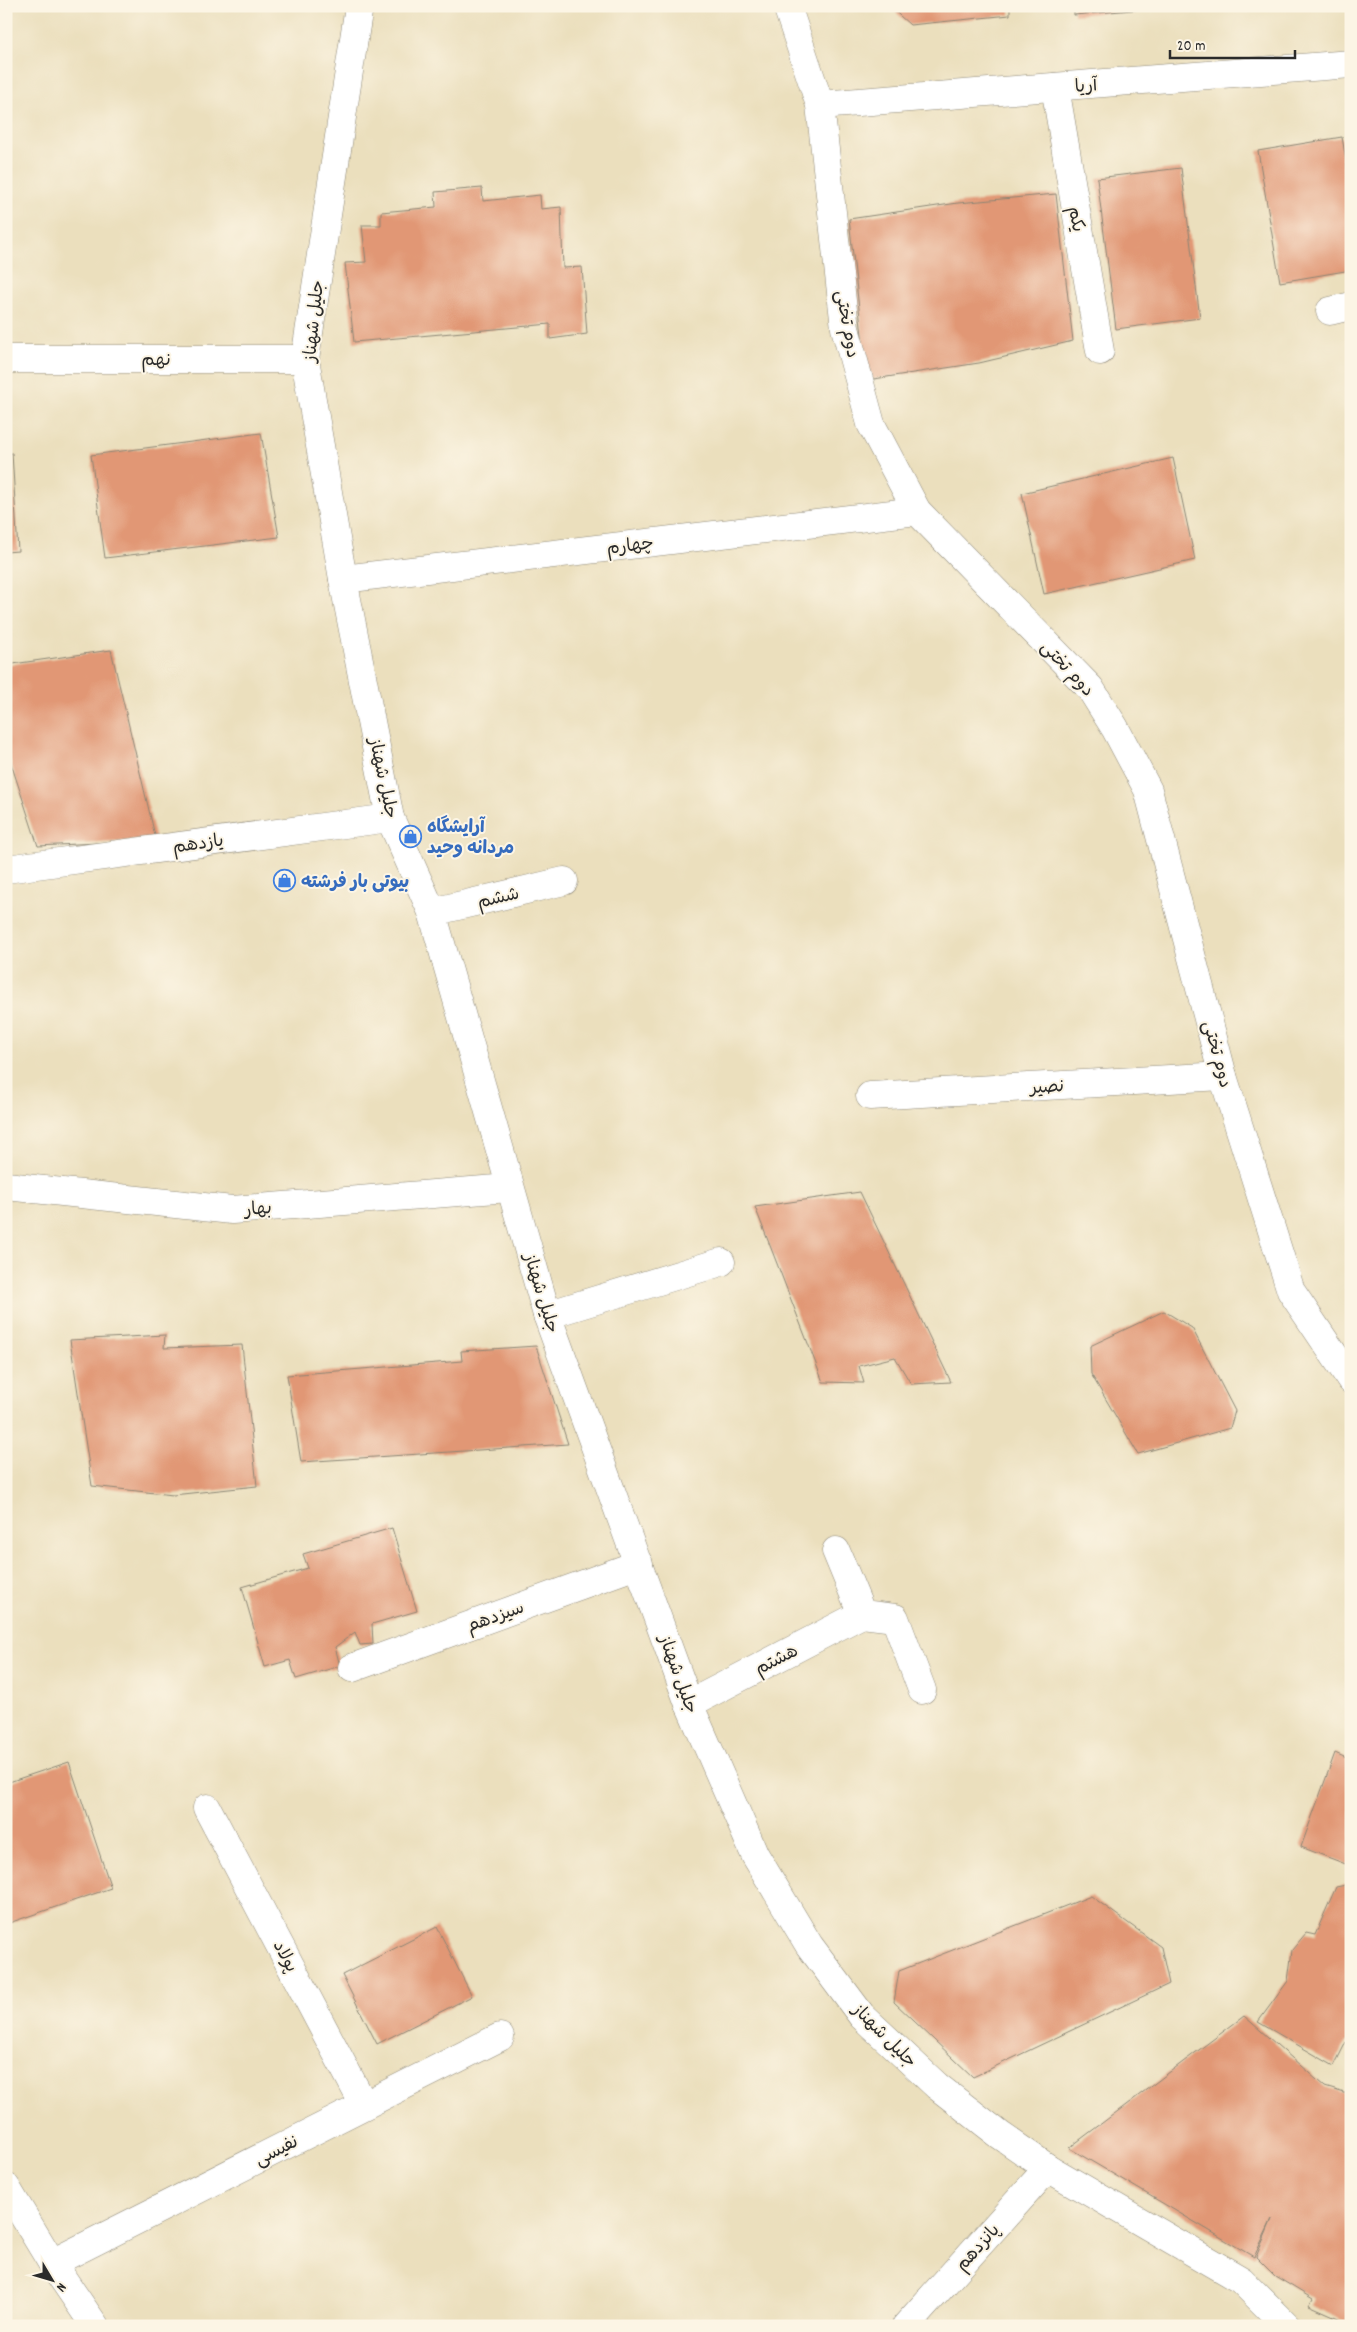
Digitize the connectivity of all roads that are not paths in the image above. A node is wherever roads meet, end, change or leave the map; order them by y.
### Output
1 (359, 6) edge
2 (787, 6) edge
3 (1351, 64) edge
4 (1055, 87) junction
5 (820, 106) junction
6 (1100, 352) dead end
7 (305, 358) junction
8 (6, 359) edge
9 (917, 511) junction
10 (344, 579) junction
11 (390, 818) junction
12 (6, 869) edge
13 (564, 881) dead end
14 (432, 912) junction
15 (1223, 1076) junction
16 (870, 1096) dead end
17 (6, 1186) edge
18 (510, 1188) junction
19 (721, 1262) dead end
20 (547, 1315) junction
21 (1351, 1380) edge
22 (836, 1551) dead end
23 (639, 1564) junction
24 (862, 1614) junction
25 (352, 1668) dead end
26 (922, 1690) dead end
27 (688, 1704) junction
28 (207, 1808) dead end
29 (500, 2037) dead end
30 (364, 2105) junction
31 (1048, 2168) junction
32 (6, 2187) edge
33 (52, 2263) junction
34 (95, 2326) edge
35 (906, 2326) edge
36 (1287, 2326) edge

1 - 7 street, جلیل شهناز
2 - 5 street, دوم تختی
3 - 4 street, آریا
4 - 5 street, آریا
4 - 6 street, یکم
5 - 9 street, دوم تختی
7 - 8 street, نهم
7 - 10 street, جلیل شهناز
9 - 10 street, چهارم
9 - 15 street, دوم تختی
10 - 11 street, جلیل شهناز
11 - 12 street, یازدهم
11 - 14 street, جلیل شهناز
13 - 14 street, ششم
14 - 18 street, جلیل شهناز
15 - 16 street, نصیر
15 - 21 street, دوم تختی
17 - 18 street, بهار
18 - 20 street, جلیل شهناز
19 - 20 street
20 - 23 street, جلیل شهناز
22 - 24 street
23 - 25 street, سیزدهم
23 - 27 street, جلیل شهناز
24 - 26 street
24 - 27 street, هشتم
27 - 31 street, جلیل شهناز
28 - 30 street, پولاد
29 - 30 street, نفیسی
30 - 33 street, نفیسی
31 - 35 street, پانزدهم
31 - 36 street, جلیل شهناز
32 - 33 street
33 - 34 street

